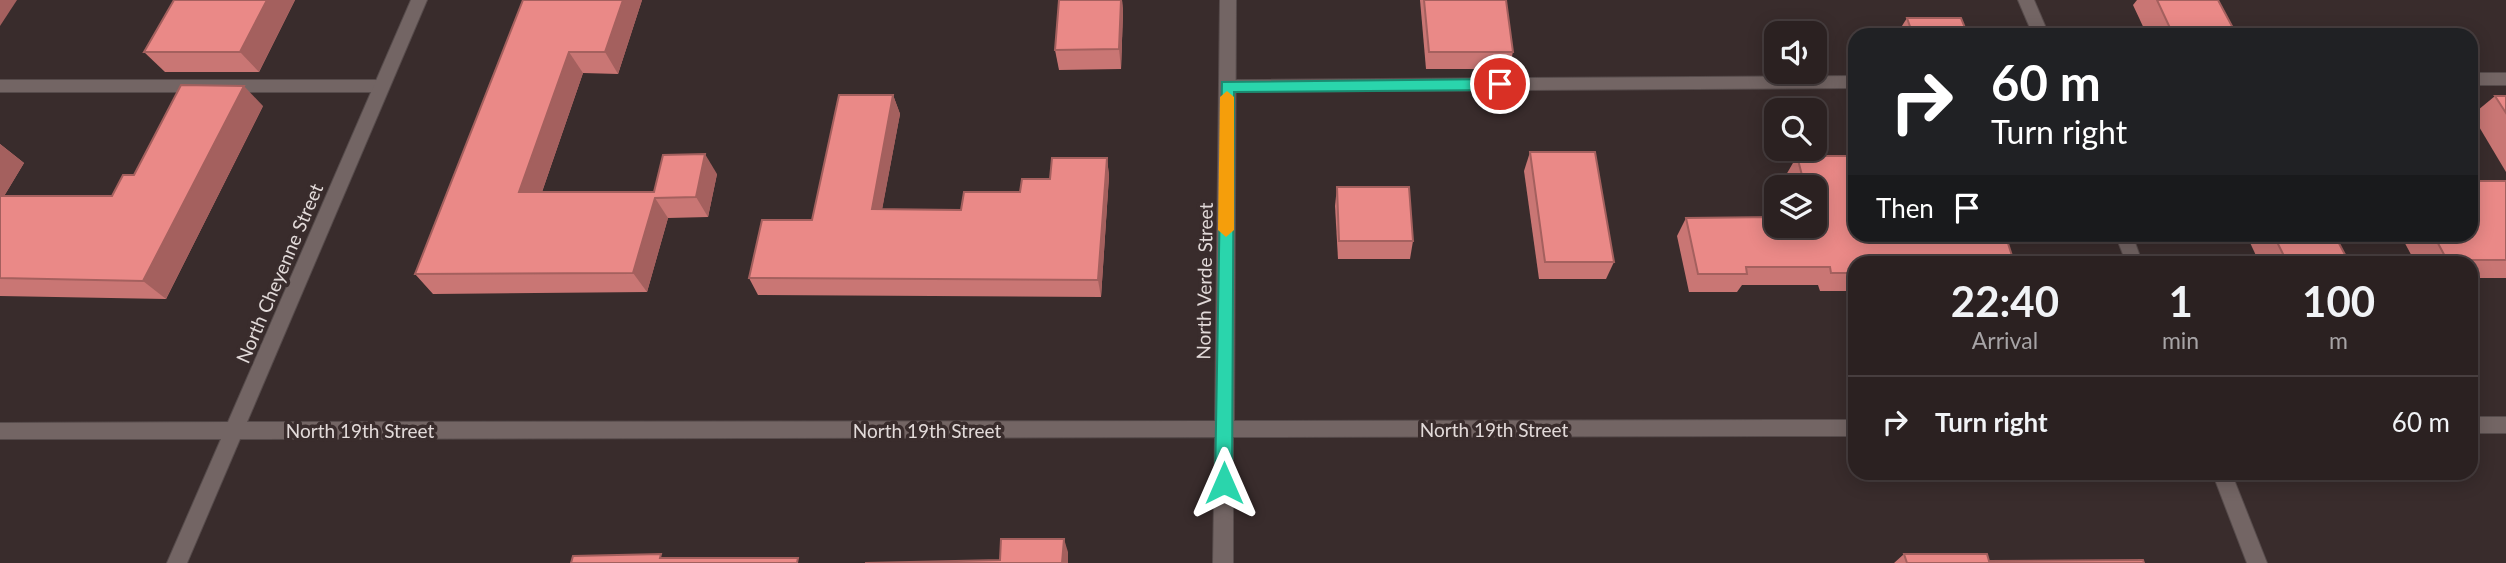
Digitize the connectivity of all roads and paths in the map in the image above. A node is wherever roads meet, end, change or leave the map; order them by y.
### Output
1 (419, 0) edge
2 (1228, 0) edge
3 (2026, 0) edge
4 (2038, 28) edge
5 (2478, 79) edge
6 (2506, 79) edge
7 (1848, 82) edge
8 (0, 86) edge
9 (382, 86) junction
10 (1227, 86) junction
11 (2478, 425) edge
12 (2506, 425) edge
13 (1848, 428) edge
14 (234, 430) junction
15 (1224, 430) junction
16 (0, 431) edge
17 (2224, 480) edge
18 (177, 563) edge
19 (1223, 563) edge
20 (2257, 563) edge

1 - 9 street, North Cheyenne Street
2 - 10 street, North Verde Street
3 - 4 street
5 - 6 street
7 - 10 street
8 - 9 street
9 - 14 street, North Cheyenne Street
10 - 15 street, North Verde Street
11 - 12 street
13 - 15 street, North 19th Street
14 - 15 street, North 19th Street
14 - 16 street, North 19th Street
14 - 18 street, North Cheyenne Street
15 - 19 street, North Verde Street
17 - 20 street

